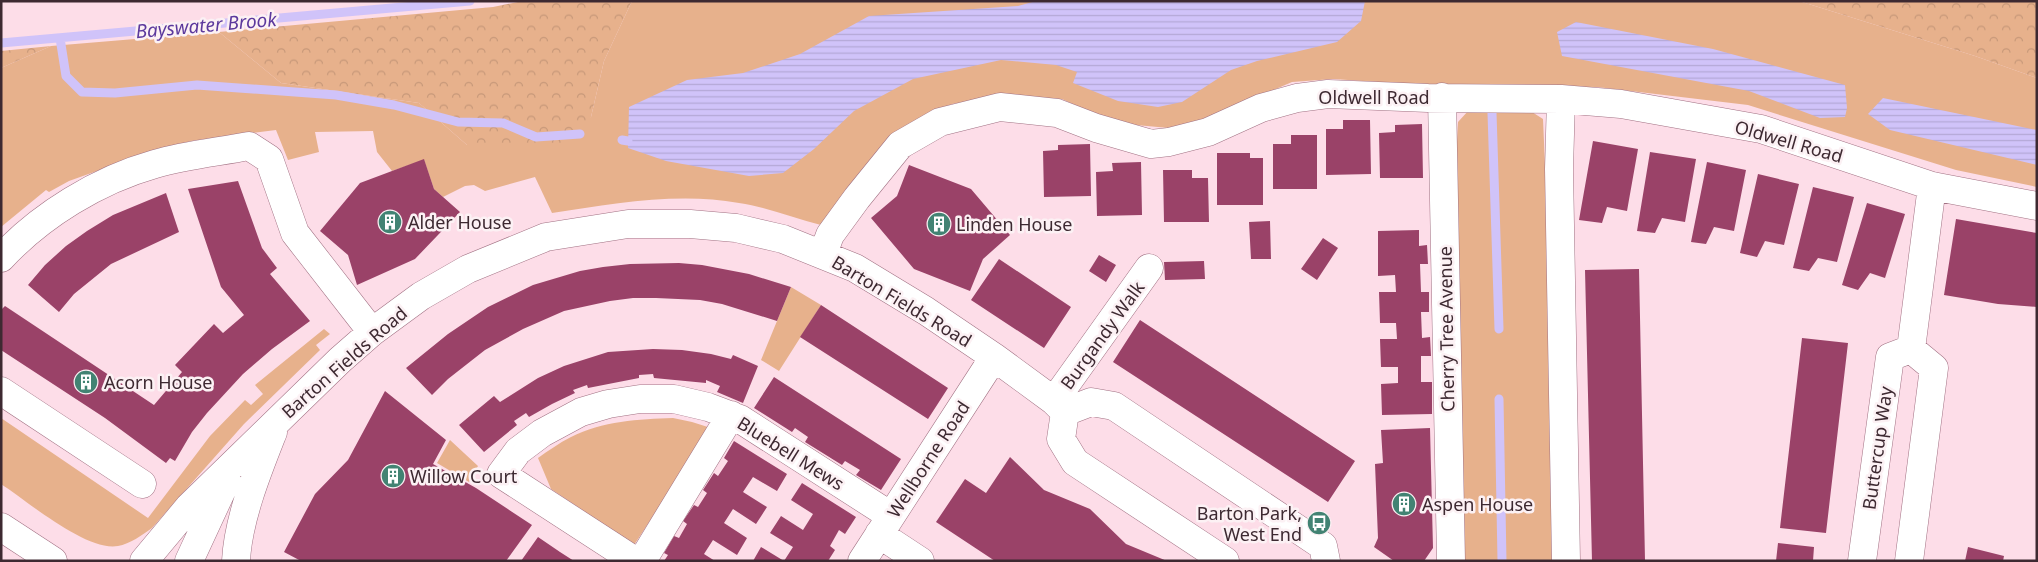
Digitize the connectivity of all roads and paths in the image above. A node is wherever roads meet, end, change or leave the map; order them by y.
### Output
1 (1442, 97) junction
2 (1561, 99) junction
3 (1932, 186) junction
4 (2037, 206) edge
5 (822, 254) junction
6 (1, 258) edge
7 (1149, 268) dead end
8 (372, 332) junction
9 (1911, 349) junction
10 (994, 357) junction
11 (1, 391) edge
12 (1059, 406) junction
13 (731, 415) junction
14 (277, 421) junction
15 (233, 466) junction
16 (142, 484) dead end
17 (885, 525) junction
18 (1, 527) edge
19 (53, 561) edge
20 (144, 561) edge
21 (189, 561) edge
22 (236, 561) edge
23 (635, 561) edge
24 (642, 561) edge
25 (862, 561) edge
26 (920, 561) edge
27 (1225, 561) edge
28 (1326, 561) edge
29 (1451, 561) edge
30 (1566, 561) edge
31 (1862, 561) edge
32 (1909, 561) edge

1 - 2 main road, Oldwell Road
1 - 5 main road, Oldwell Road
1 - 29 main road, Cherry Tree Avenue
2 - 3 main road, Oldwell Road
2 - 30 main road
3 - 4 main road, Oldwell Road
3 - 9 main road
5 - 8 main road, Barton Fields Road
5 - 10 main road, Barton Fields Road
6 - 8 main road
7 - 12 main road, Burgandy Walk
8 - 14 main road, Barton Fields Road
9 - 31 main road, Buttercup Way
9 - 32 main road
10 - 12 main road, Barton Fields Road
10 - 17 main road, Wellborne Road
11 - 16 main road
12 - 27 main road
12 - 28 main road
13 - 17 main road, Bluebell Mews
13 - 23 main road, Bluebell Mews
13 - 24 main road
14 - 15 main road, Barton Fields Road
14 - 22 main road
15 - 20 main road, Barton Fields Road
15 - 21 main road, Barton Fields Road
17 - 25 main road, Wellborne Road
17 - 26 main road, Bluebell Mews
18 - 19 main road

